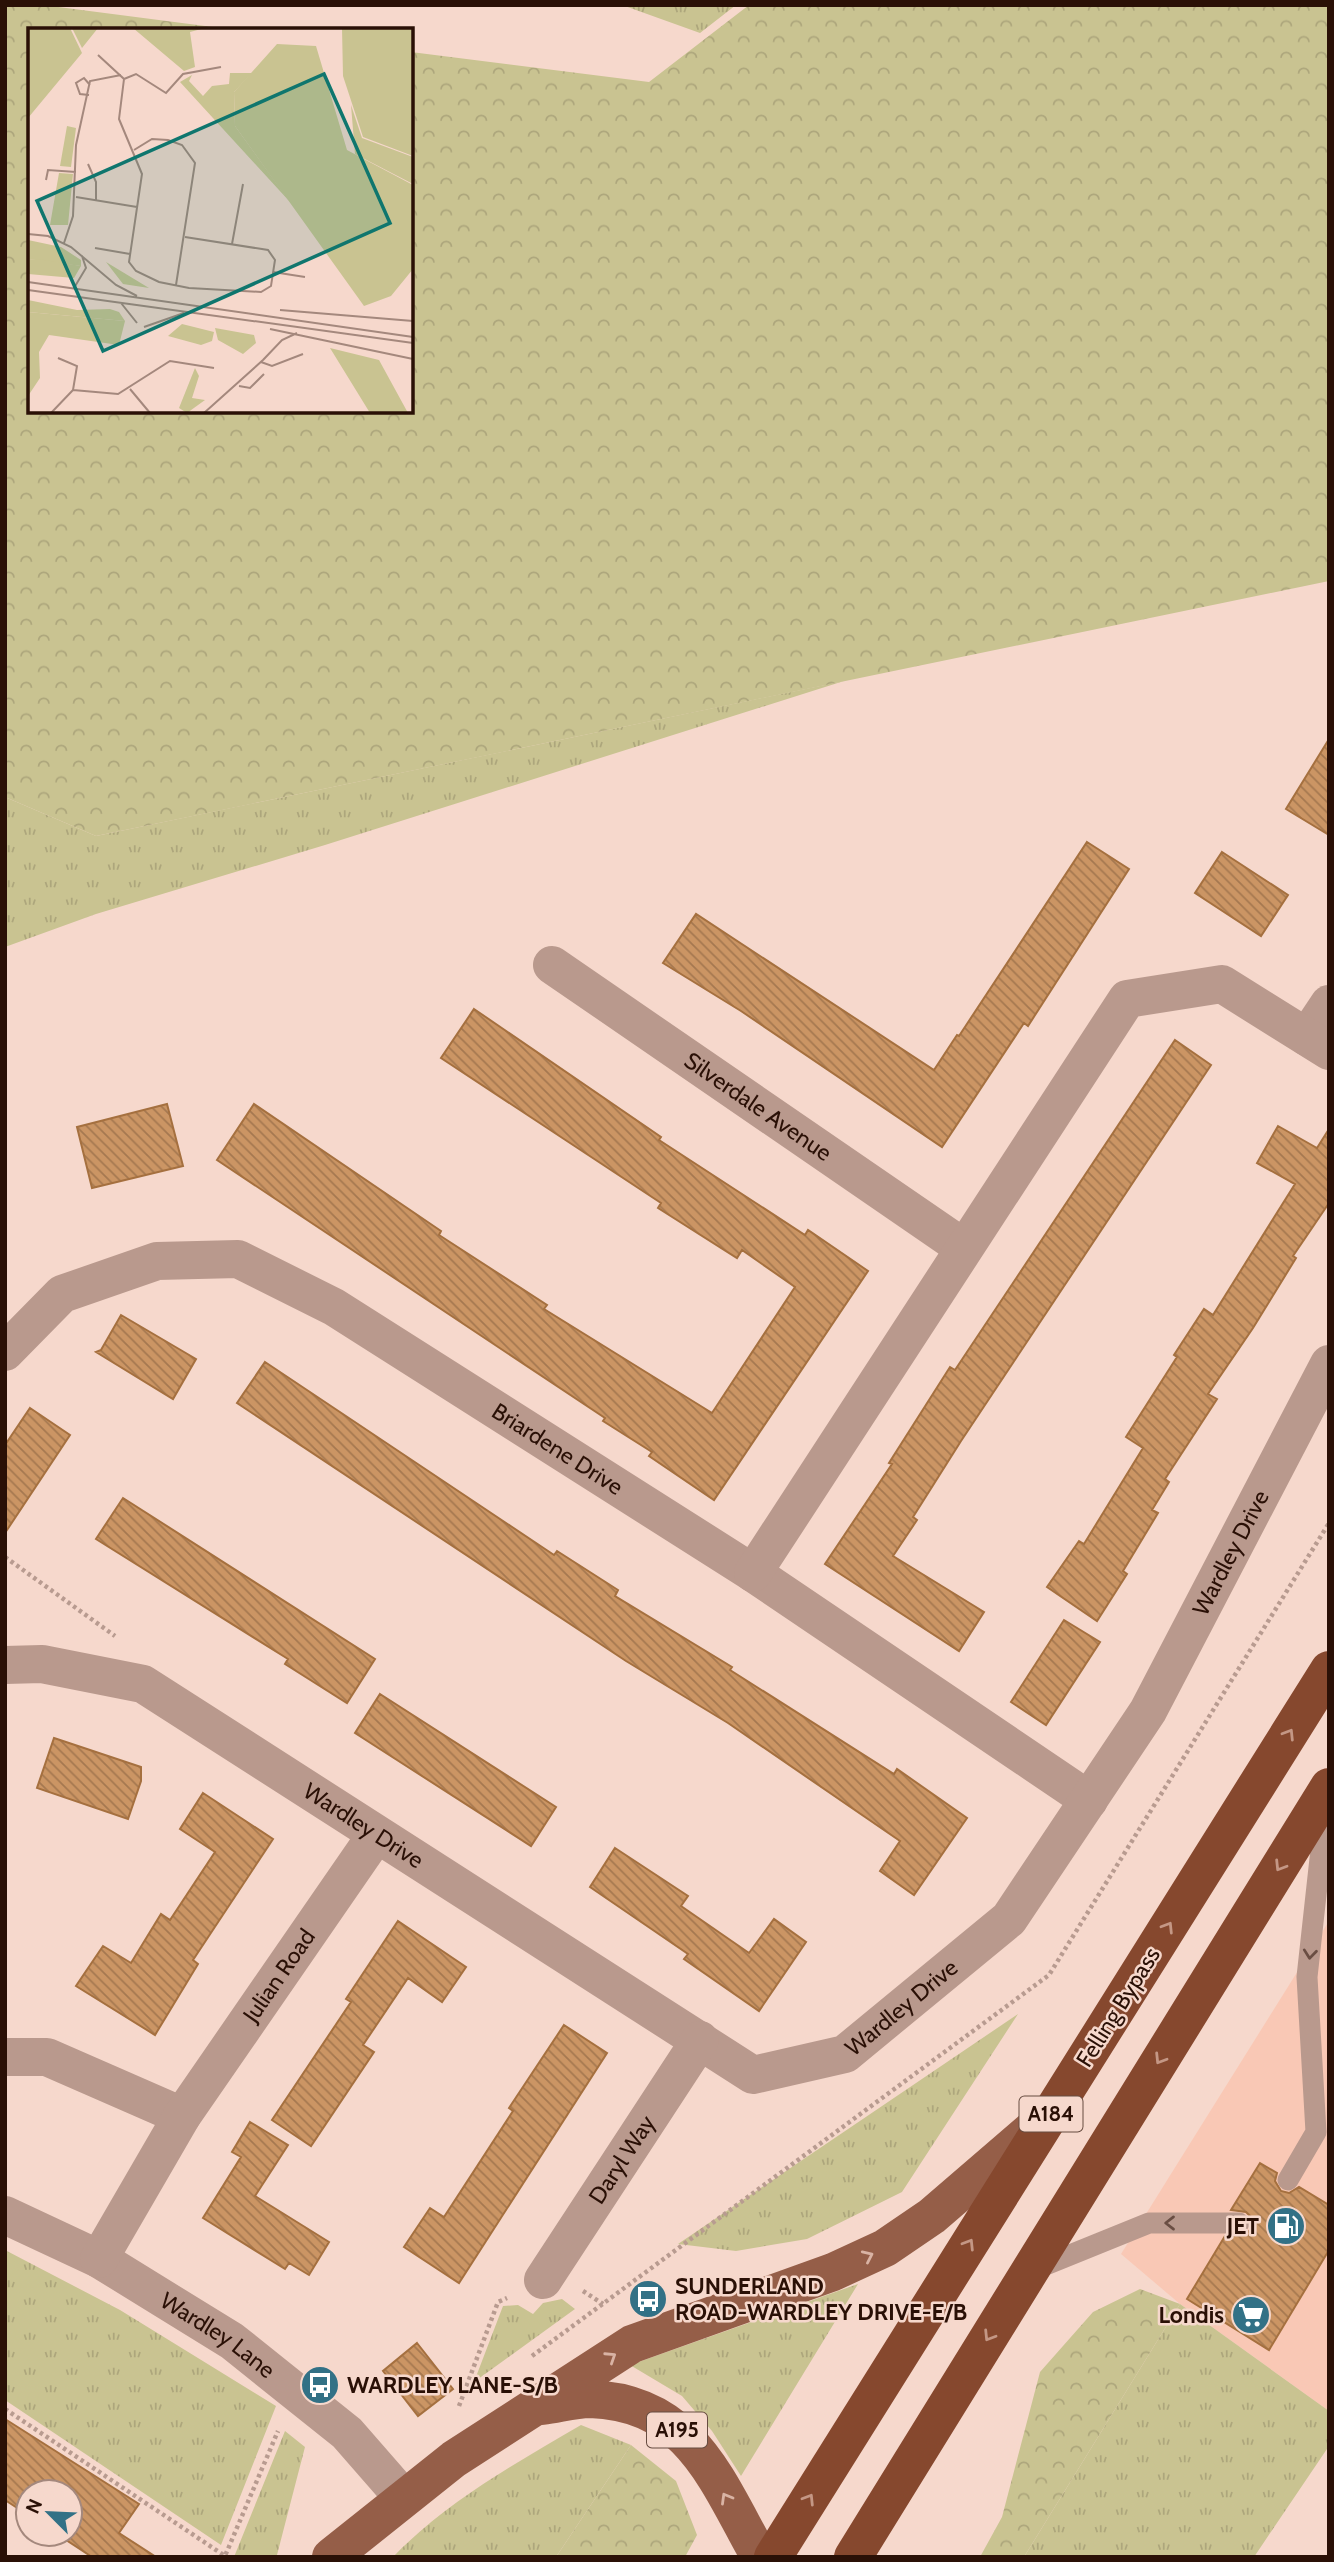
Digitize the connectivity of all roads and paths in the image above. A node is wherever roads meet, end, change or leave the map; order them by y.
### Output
1 (552, 965) dead end
2 (1329, 1004) edge
3 (1318, 1044) edge
4 (964, 1248) junction
5 (5, 1352) edge
6 (1329, 1364) edge
7 (5, 1556) edge
8 (753, 1573) junction
9 (125, 1643) dead end
10 (5, 1665) edge
11 (1329, 1670) edge
12 (1328, 1788) edge
13 (1089, 1800) junction
14 (376, 1835) junction
15 (700, 2040) junction
16 (5, 2057) edge
17 (1051, 2113) junction
18 (183, 2116) junction
19 (1288, 2180) dead end
20 (5, 2215) edge
21 (1239, 2223) dead end
22 (99, 2259) junction
23 (1028, 2272) junction
24 (542, 2280) junction
25 (603, 2304) dead end
26 (294, 2391) junction
27 (533, 2408) junction
28 (5, 2409) edge
29 (456, 2412) dead end
30 (402, 2497) junction
31 (331, 2557) edge
32 (760, 2557) edge
33 (773, 2557) edge
34 (853, 2557) edge

1 - 4 street, Silverdale Avenue
2 - 3 street
3 - 4 street
4 - 8 street
5 - 8 street, Briardene Drive
6 - 13 street, Wardley Drive
7 - 9 path
8 - 13 street, Briardene Drive
10 - 14 street, Wardley Drive
17 -> 11 highway, Felling Bypass / A184
12 -> 19 lane
12 -> 23 highway, A184
13 - 15 street, Wardley Drive
14 - 15 street, Wardley Drive
14 - 18 street, Julian Road
15 - 24 street, Daryl Way
16 - 18 street
27 -> 17 main road, A195
33 -> 17 highway, Felling Bypass / A184
18 - 22 street, Julian Road
20 - 22 street, Wardley Lane
21 -> 23 lane
22 - 26 street, Wardley Lane
23 -> 34 highway, A184
24 - 25 path
24 - 29 path
26 - 28 path
26 - 30 street, Wardley Lane
27 - 30 main road, A195
32 -> 27 main road, A195
30 - 31 main road, A195

